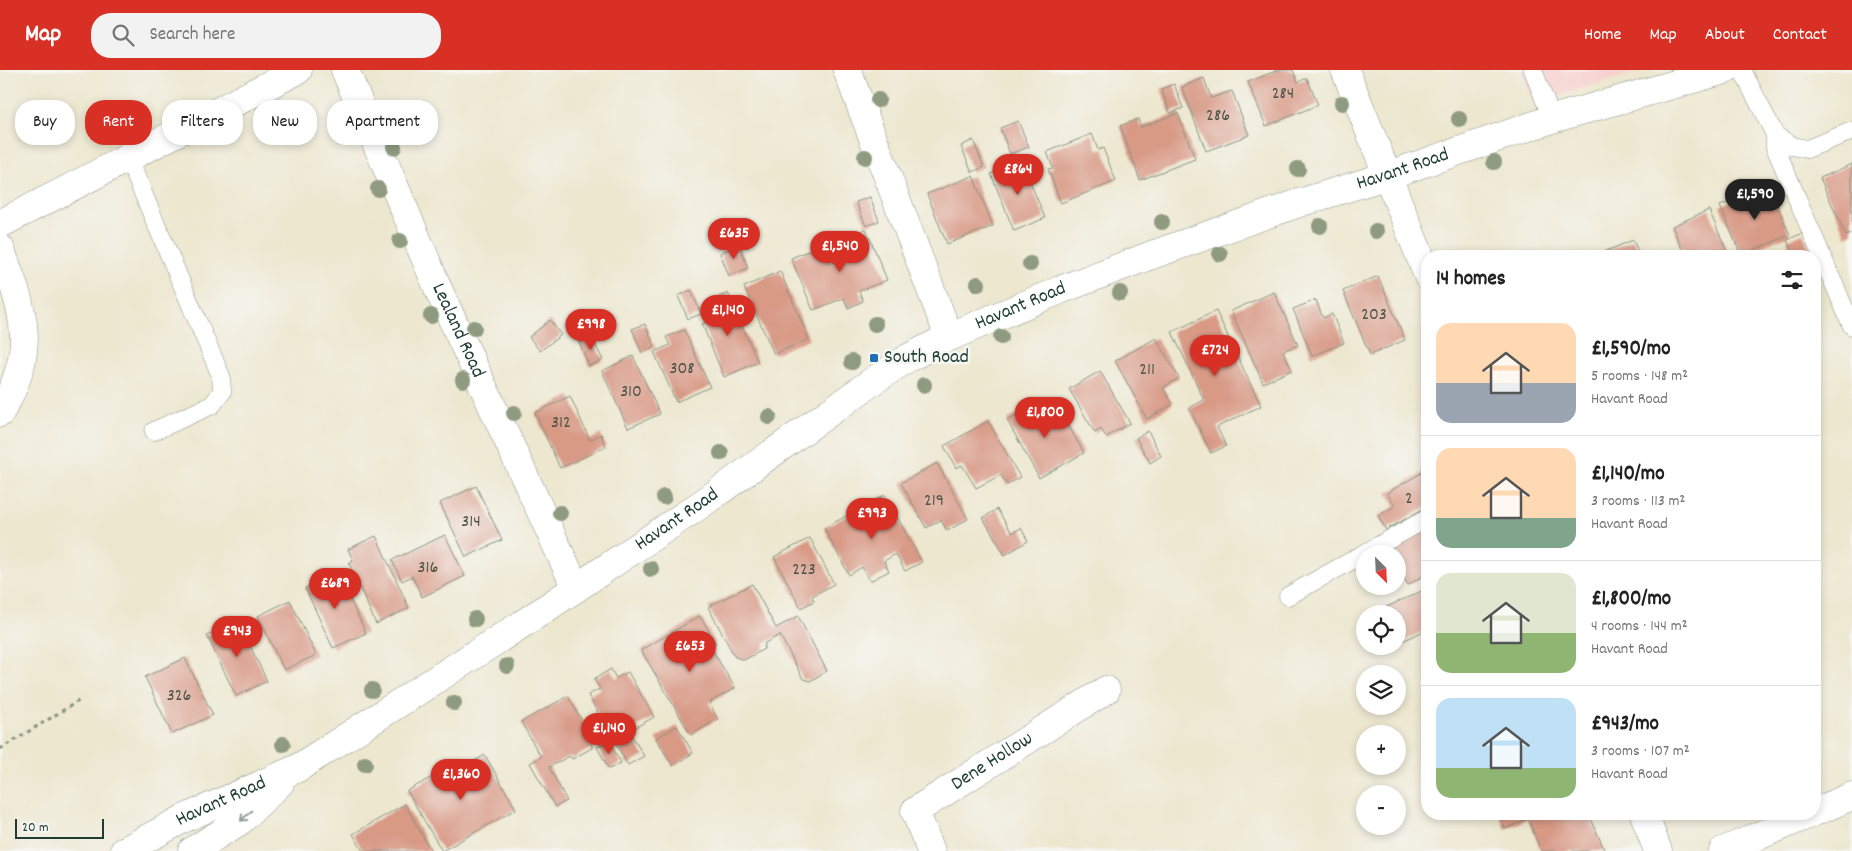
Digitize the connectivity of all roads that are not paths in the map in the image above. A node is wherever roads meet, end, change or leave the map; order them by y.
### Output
1 (298, 70) edge
2 (345, 70) edge
3 (848, 70) edge
4 (1345, 70) edge
5 (1534, 70) edge
6 (1725, 70) edge
7 (1742, 70) edge
8 (1552, 119) junction
9 (1852, 131) edge
10 (1775, 135) junction
11 (128, 158) junction
12 (1386, 176) junction
13 (0, 224) edge
14 (0, 248) edge
15 (1819, 250) edge
16 (1821, 254) edge
17 (1421, 259) edge
18 (1852, 326) edge
19 (949, 337) junction
20 (0, 413) edge
21 (154, 431) dead end
22 (1421, 522) edge
23 (576, 588) junction
24 (1288, 596) dead end
25 (1106, 690) dead end
26 (294, 770) junction
27 (1852, 796) edge
28 (1821, 809) edge
29 (1646, 820) edge
30 (1796, 820) edge
31 (124, 851) edge
32 (192, 851) edge
33 (932, 851) edge
34 (1658, 851) edge
35 (1723, 851) edge

1 - 11 street
2 - 23 street, Lealand Road
3 - 19 street
4 - 12 street
5 - 8 lane
6 - 8 street, Havant Road
7 - 10 lane
8 - 12 street, Havant Road
9 - 10 lane
10 - 15 lane
11 - 13 street
11 - 21 lane
12 - 17 street
12 - 19 street, Havant Road
14 - 20 street
16 - 18 lane
19 - 23 street, Havant Road
22 - 24 lane
23 - 26 street, Havant Road
25 - 33 street, Dene Hollow
26 - 31 street, Havant Road
26 -> 32 street, Havant Road
27 - 28 street
29 - 34 street
30 - 35 street

